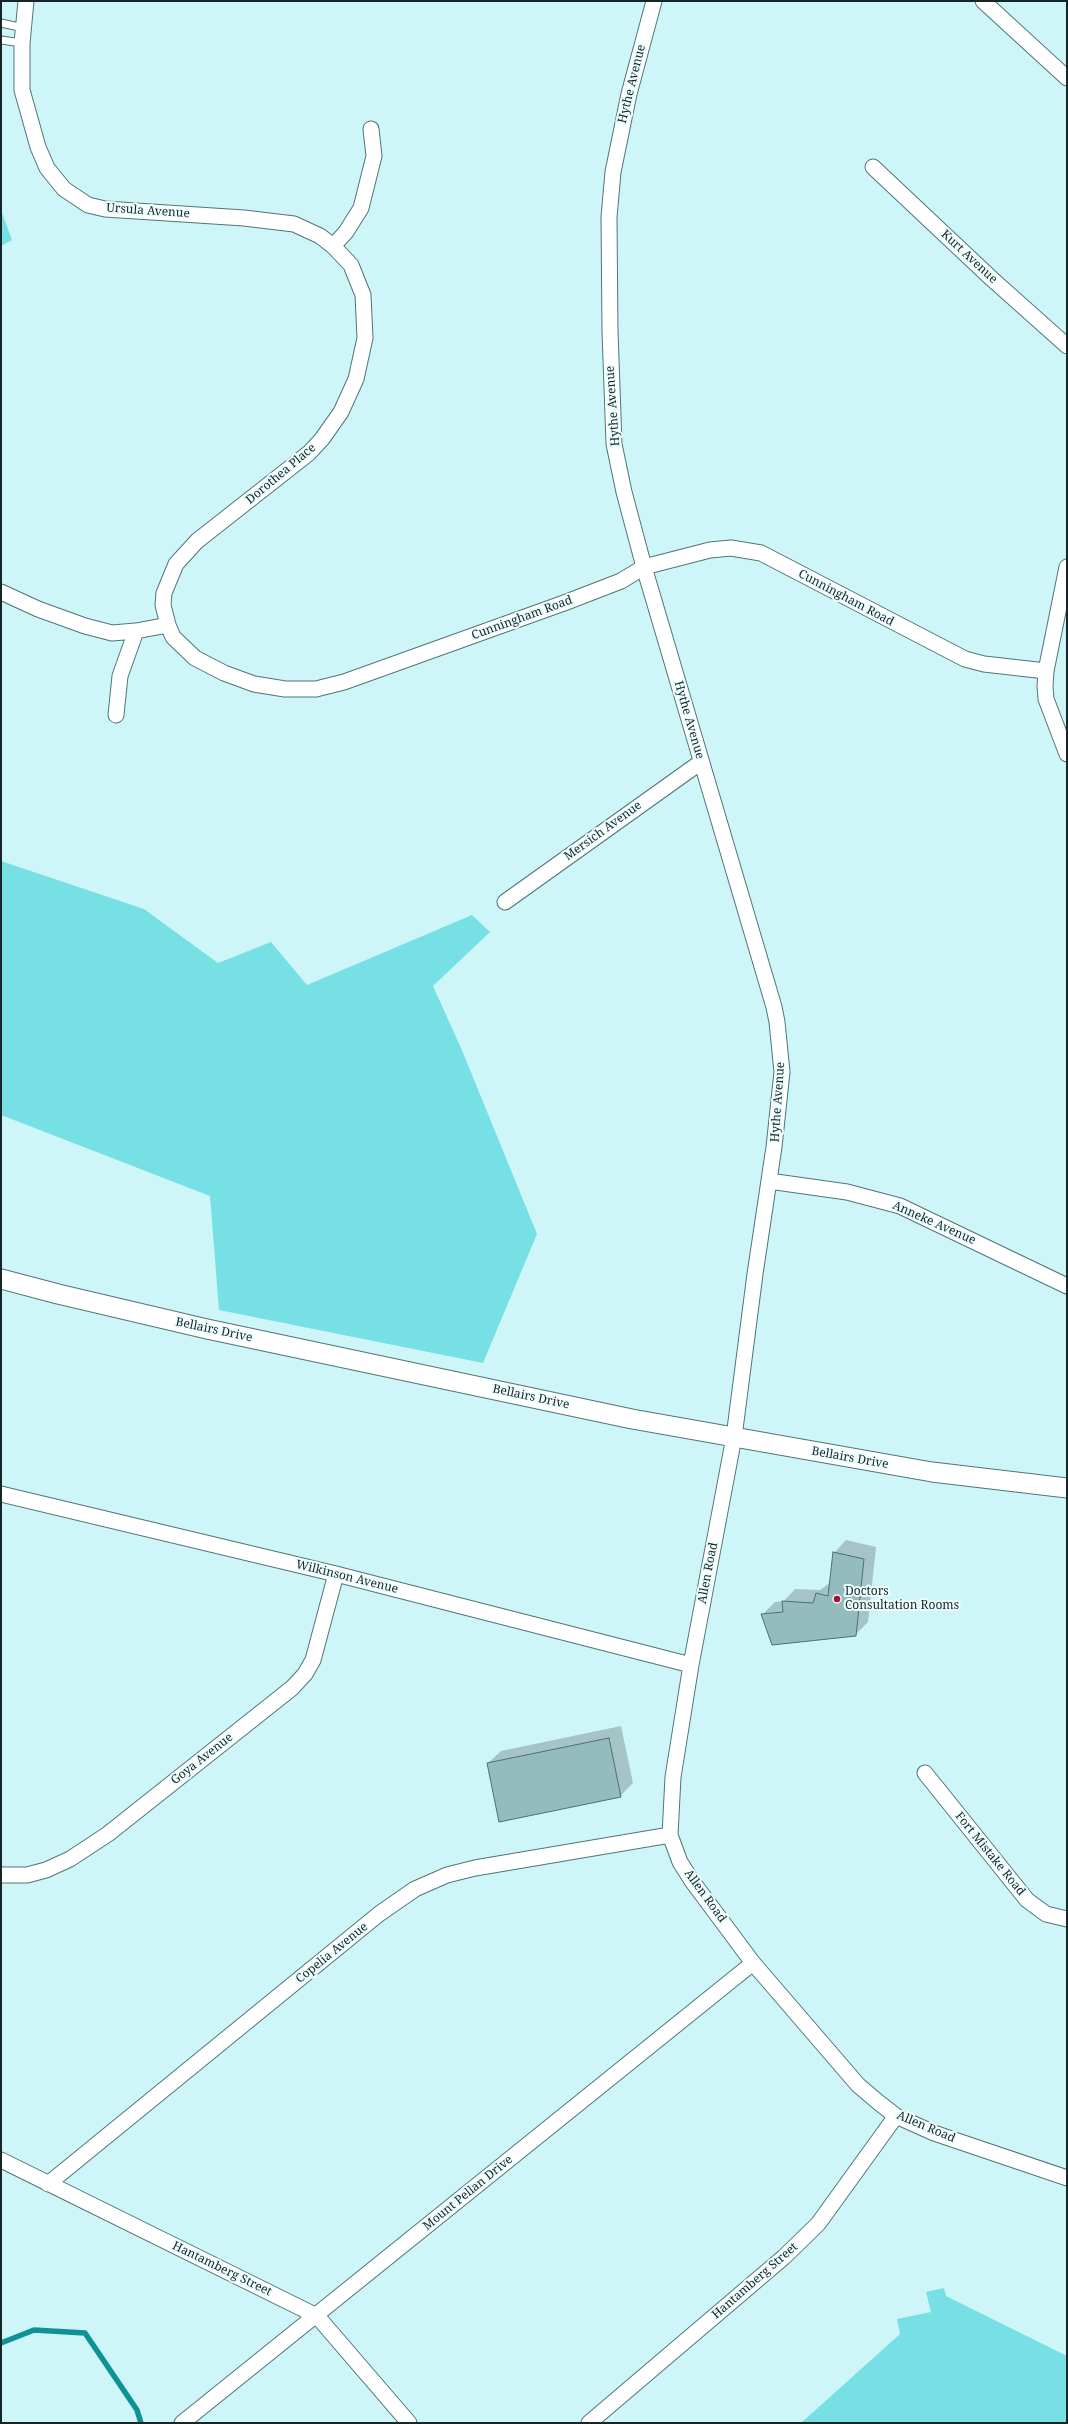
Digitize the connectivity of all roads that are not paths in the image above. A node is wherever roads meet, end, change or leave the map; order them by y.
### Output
1 (26, 1) edge
2 (654, 1) edge
3 (983, 1) edge
4 (1, 23) edge
5 (23, 36) junction
6 (1, 40) edge
7 (1067, 78) edge
8 (371, 129) dead end
9 (873, 167) dead end
10 (333, 246) junction
11 (1067, 346) edge
12 (644, 567) junction
13 (1067, 567) edge
14 (1, 592) edge
15 (168, 626) junction
16 (136, 631) junction
17 (1046, 671) junction
18 (116, 715) dead end
19 (1067, 754) edge
20 (701, 762) junction
21 (505, 902) dead end
22 (769, 1181) junction
23 (1, 1279) edge
24 (1067, 1286) edge
25 (734, 1437) junction
26 (1067, 1488) edge
27 (1, 1494) edge
28 (336, 1574) junction
29 (691, 1665) junction
30 (925, 1773) dead end
31 (670, 1835) junction
32 (1, 1876) edge
33 (1067, 1919) edge
34 (753, 1962) junction
35 (896, 2116) junction
36 (1, 2160) edge
37 (1067, 2178) edge
38 (48, 2184) junction
39 (317, 2316) junction
40 (182, 2423) edge
41 (409, 2423) edge
42 (590, 2423) edge

1 - 5 street, Ursula Avenue
2 - 12 street, Hythe Avenue
3 - 7 street
4 - 5 lane
5 - 6 lane
5 - 10 street, Ursula Avenue
8 - 10 street
9 - 11 street, Kurt Avenue
10 - 15 street, Dorothea Place
12 - 15 street, Cunningham Road
12 - 17 street, Cunningham Road
12 - 20 street, Hythe Avenue
13 - 17 street
14 - 16 street
15 - 16 street
16 - 18 street
17 - 19 street
20 - 21 street, Mersich Avenue
20 - 22 street, Hythe Avenue
22 - 24 street, Anneke Avenue
22 - 25 street, Hythe Avenue
23 - 25 street, Bellairs Drive
25 - 26 street, Bellairs Drive
25 - 29 street, Allen Road
27 - 28 street, Wilkinson Avenue
28 - 29 street, Wilkinson Avenue
28 - 32 street, Goya Avenue
29 - 31 street, Allen Road
30 - 33 street, Fort Mistake Road
31 - 34 street, Allen Road
31 - 38 street, Copelia Avenue
34 - 35 street, Allen Road
34 - 39 street, Mount Pellan Drive
35 - 37 street, Allen Road
35 - 42 street, Hantamberg Street
36 - 38 street, Hantamberg Street
38 - 39 street, Hantamberg Street
39 - 40 street, Mount Pellan Drive
39 - 41 street, Hantamberg Street

